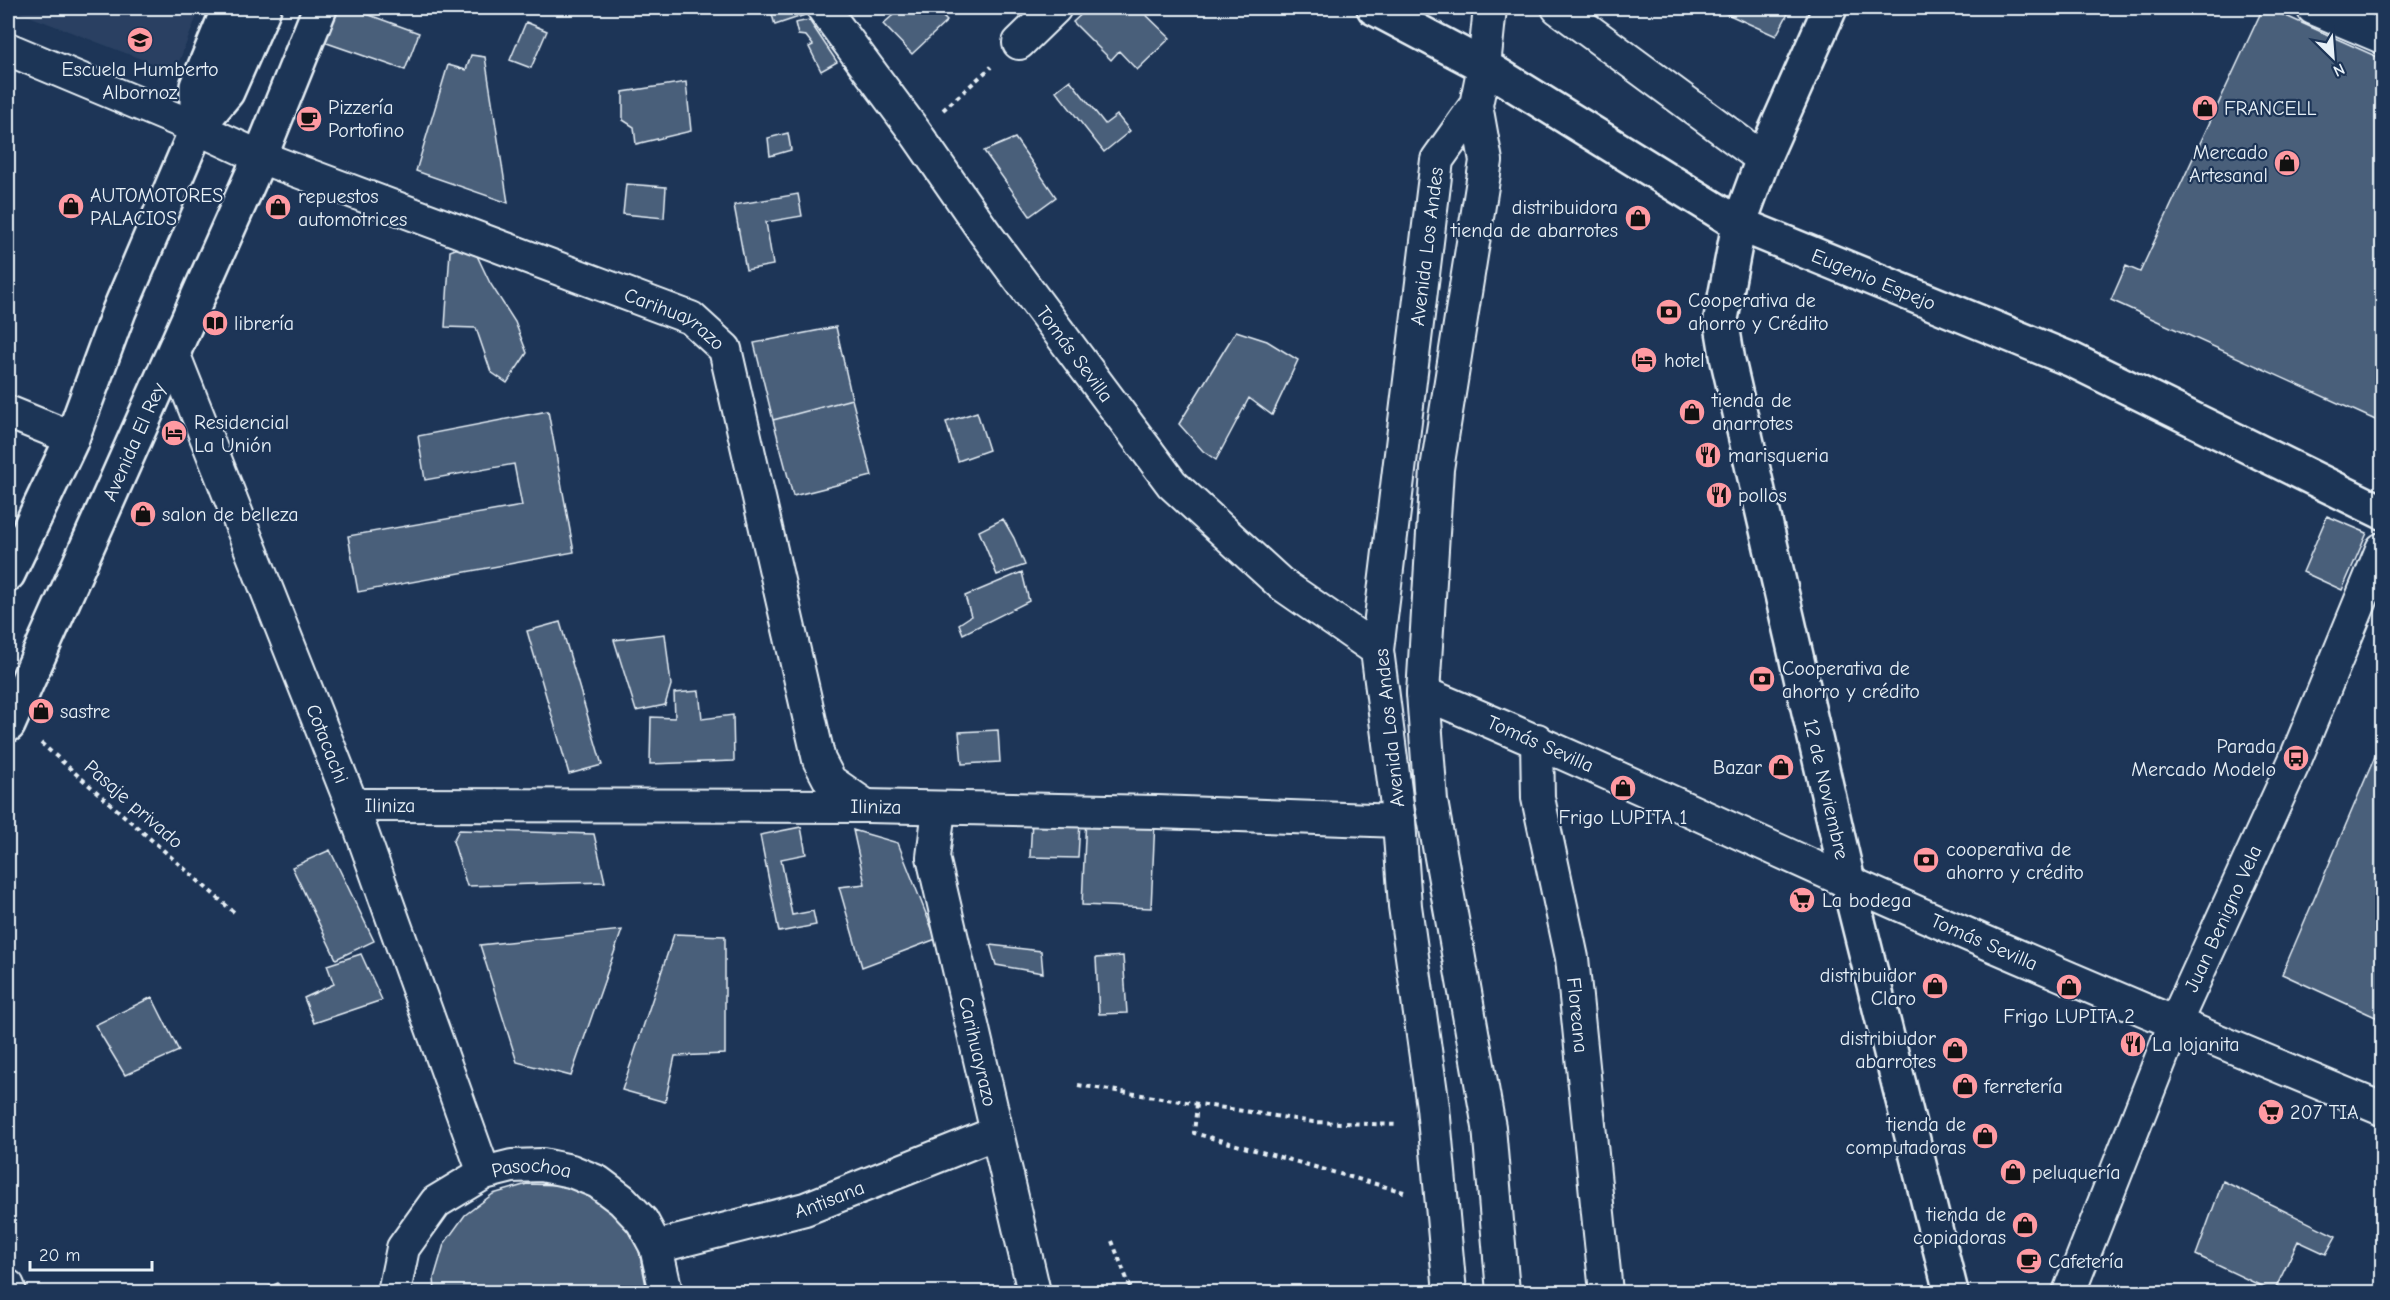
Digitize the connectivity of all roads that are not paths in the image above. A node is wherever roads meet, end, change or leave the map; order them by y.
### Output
1 (229, 8) edge
2 (264, 8) edge
3 (320, 8) edge
4 (823, 8) edge
5 (1055, 8) edge
6 (1490, 8) edge
7 (1558, 8) edge
8 (1830, 8) edge
9 (2313, 8) edge
10 (1382, 9) edge
11 (2382, 37) edge
12 (1019, 43) road end
13 (8, 49) edge
14 (1484, 66) junction
15 (1476, 105) junction
16 (197, 128) junction
17 (260, 157) junction
18 (1763, 159) junction
19 (1739, 224) junction
20 (173, 353) junction
21 (8, 412) edge
22 (71, 441) junction
23 (2382, 512) edge
24 (2382, 549) edge
25 (8, 574) edge
26 (1377, 650) junction
27 (1423, 693) junction
28 (10, 721) edge
29 (1537, 740) junction
30 (352, 805) junction
31 (866, 806) junction
32 (939, 809) junction
33 (1399, 821) junction
34 (1848, 881) junction
35 (2175, 1023) junction
36 (2382, 1109) edge
37 (996, 1133) junction
38 (484, 1173) junction
39 (656, 1247) junction
40 (8, 1286) edge
41 (10, 1293) edge
42 (394, 1293) edge
43 (666, 1293) edge
44 (1034, 1293) edge
45 (1450, 1293) edge
46 (1503, 1293) edge
47 (1606, 1293) edge
48 (1951, 1293) edge
49 (2069, 1293) edge

1 - 16 street
2 - 16 street
3 - 17 street, Avenida El Rey
4 - 26 street, Tomás Sevilla
5 - 12 street
6 - 14 street, Avenida Los Andes
7 - 18 street
8 - 18 street
9 - 11 street
10 - 14 street, Eugenio Espejo
13 - 16 street, Carihuayrazo
14 - 15 street, Avenida Los Andes
14 - 19 street, Eugenio Espejo
15 - 26 street, Avenida Los Andes
15 - 27 street, Avenida Los Andes
16 - 17 street, Carihuayrazo
16 - 22 street
17 - 20 street, Avenida El Rey
17 - 31 street, Carihuayrazo
18 - 19 street
19 - 23 street, Eugenio Espejo
19 - 34 street, 12 de Noviembre
20 - 28 street, Avenida El Rey
20 - 30 street, Cotacachi
21 - 22 street
22 - 25 street
24 - 35 street, Juan Benigno Vela
26 - 33 street, Avenida Los Andes
27 - 29 street, Tomás Sevilla
27 - 46 street, Avenida Los Andes
29 - 34 street, Tomás Sevilla
29 - 47 street, Floreana
30 - 31 street, Iliniza
30 - 38 street, Cotacachi
31 - 32 street, Iliniza
32 - 33 street, Iliniza
32 - 37 street, Carihuayrazo
33 - 45 street, Avenida Los Andes
34 - 35 street, Tomás Sevilla
34 - 48 street, 12 de Noviembre
35 - 36 street, Tomás Sevilla
35 - 49 street, Juan Benigno Vela
37 - 39 street, Antisana
37 - 44 street, Carihuayrazo
38 - 39 street, Pasochoa
38 - 42 street, Pasochoa
39 - 43 street, Pasochoa
40 - 41 street

